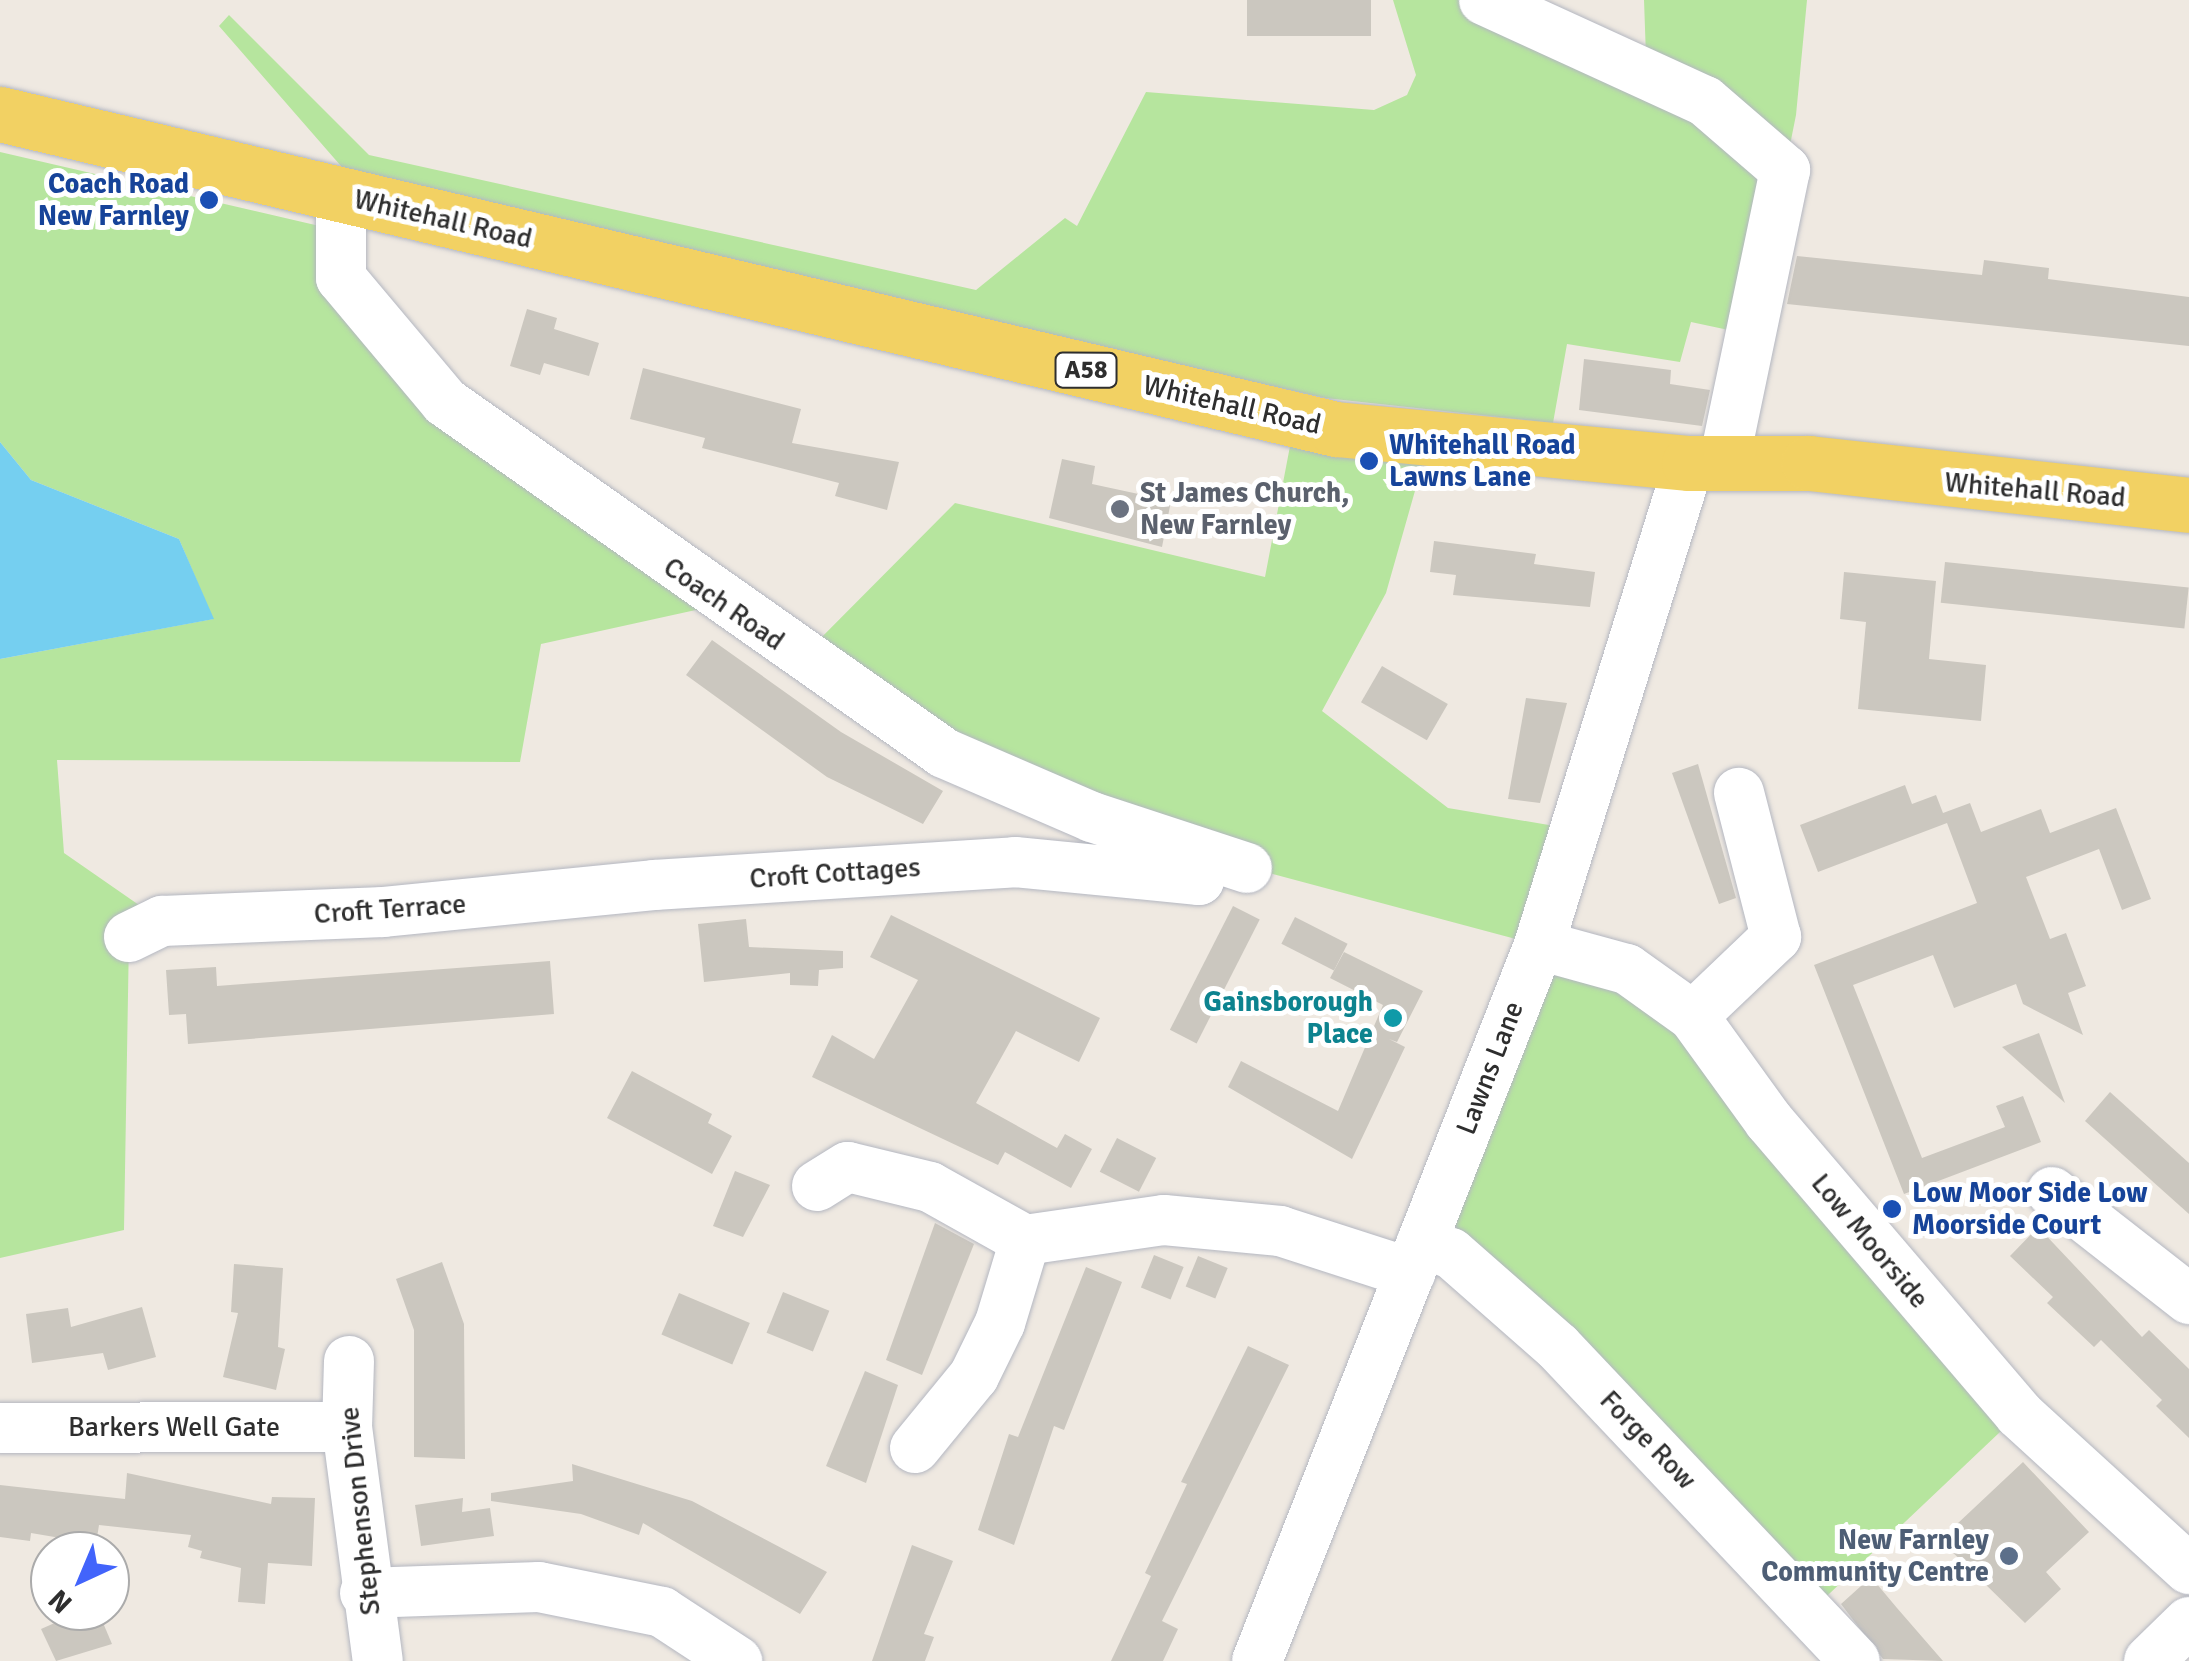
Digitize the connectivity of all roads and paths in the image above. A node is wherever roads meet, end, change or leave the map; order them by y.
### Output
1 (1484, 0) edge
2 (0, 114) edge
3 (341, 194) junction
4 (1707, 460) junction
5 (2189, 505) edge
6 (1739, 793) dead end
7 (1226, 862) joint
8 (654, 884) joint
9 (129, 937) dead end
10 (1539, 945) junction
11 (1693, 1016) junction
12 (818, 1186) dead end
13 (2052, 1192) dead end
14 (1024, 1240) junction
15 (1416, 1259) junction
16 (2189, 1298) edge
17 (348, 1361) dead end
18 (347, 1427) junction
19 (0, 1428) edge
20 (915, 1448) dead end
21 (2189, 1569) edge
22 (365, 1592) junction
23 (2189, 1622) edge
24 (378, 1661) edge
25 (738, 1661) edge
26 (1257, 1661) edge
27 (1855, 1661) edge
28 (2149, 1661) edge

1 - 4 street, Lawns Lane
2 - 3 main road, Whitehall Road / A58
3 - 4 main road, Whitehall Road / A58
3 - 7 street, Coach Road
4 - 5 main road, Whitehall Road / A58
4 - 10 street, Lawns Lane
6 - 11 street
7 - 8 street, Croft Cottages
8 - 9 street, Croft Terrace
10 - 11 street, Low Moorside
10 - 15 street, Lawns Lane
11 - 21 street, Low Moorside
12 - 14 street
13 - 16 street
14 - 15 street, Forge Row
14 - 20 street
15 - 26 street, Lawns Lane
15 - 27 street, Forge Row
17 - 18 street, Stephenson Drive
18 - 19 street, Barkers Well Gate
18 - 22 street, Stephenson Drive
22 - 24 street, Stephenson Drive
22 - 25 street
23 - 28 street

